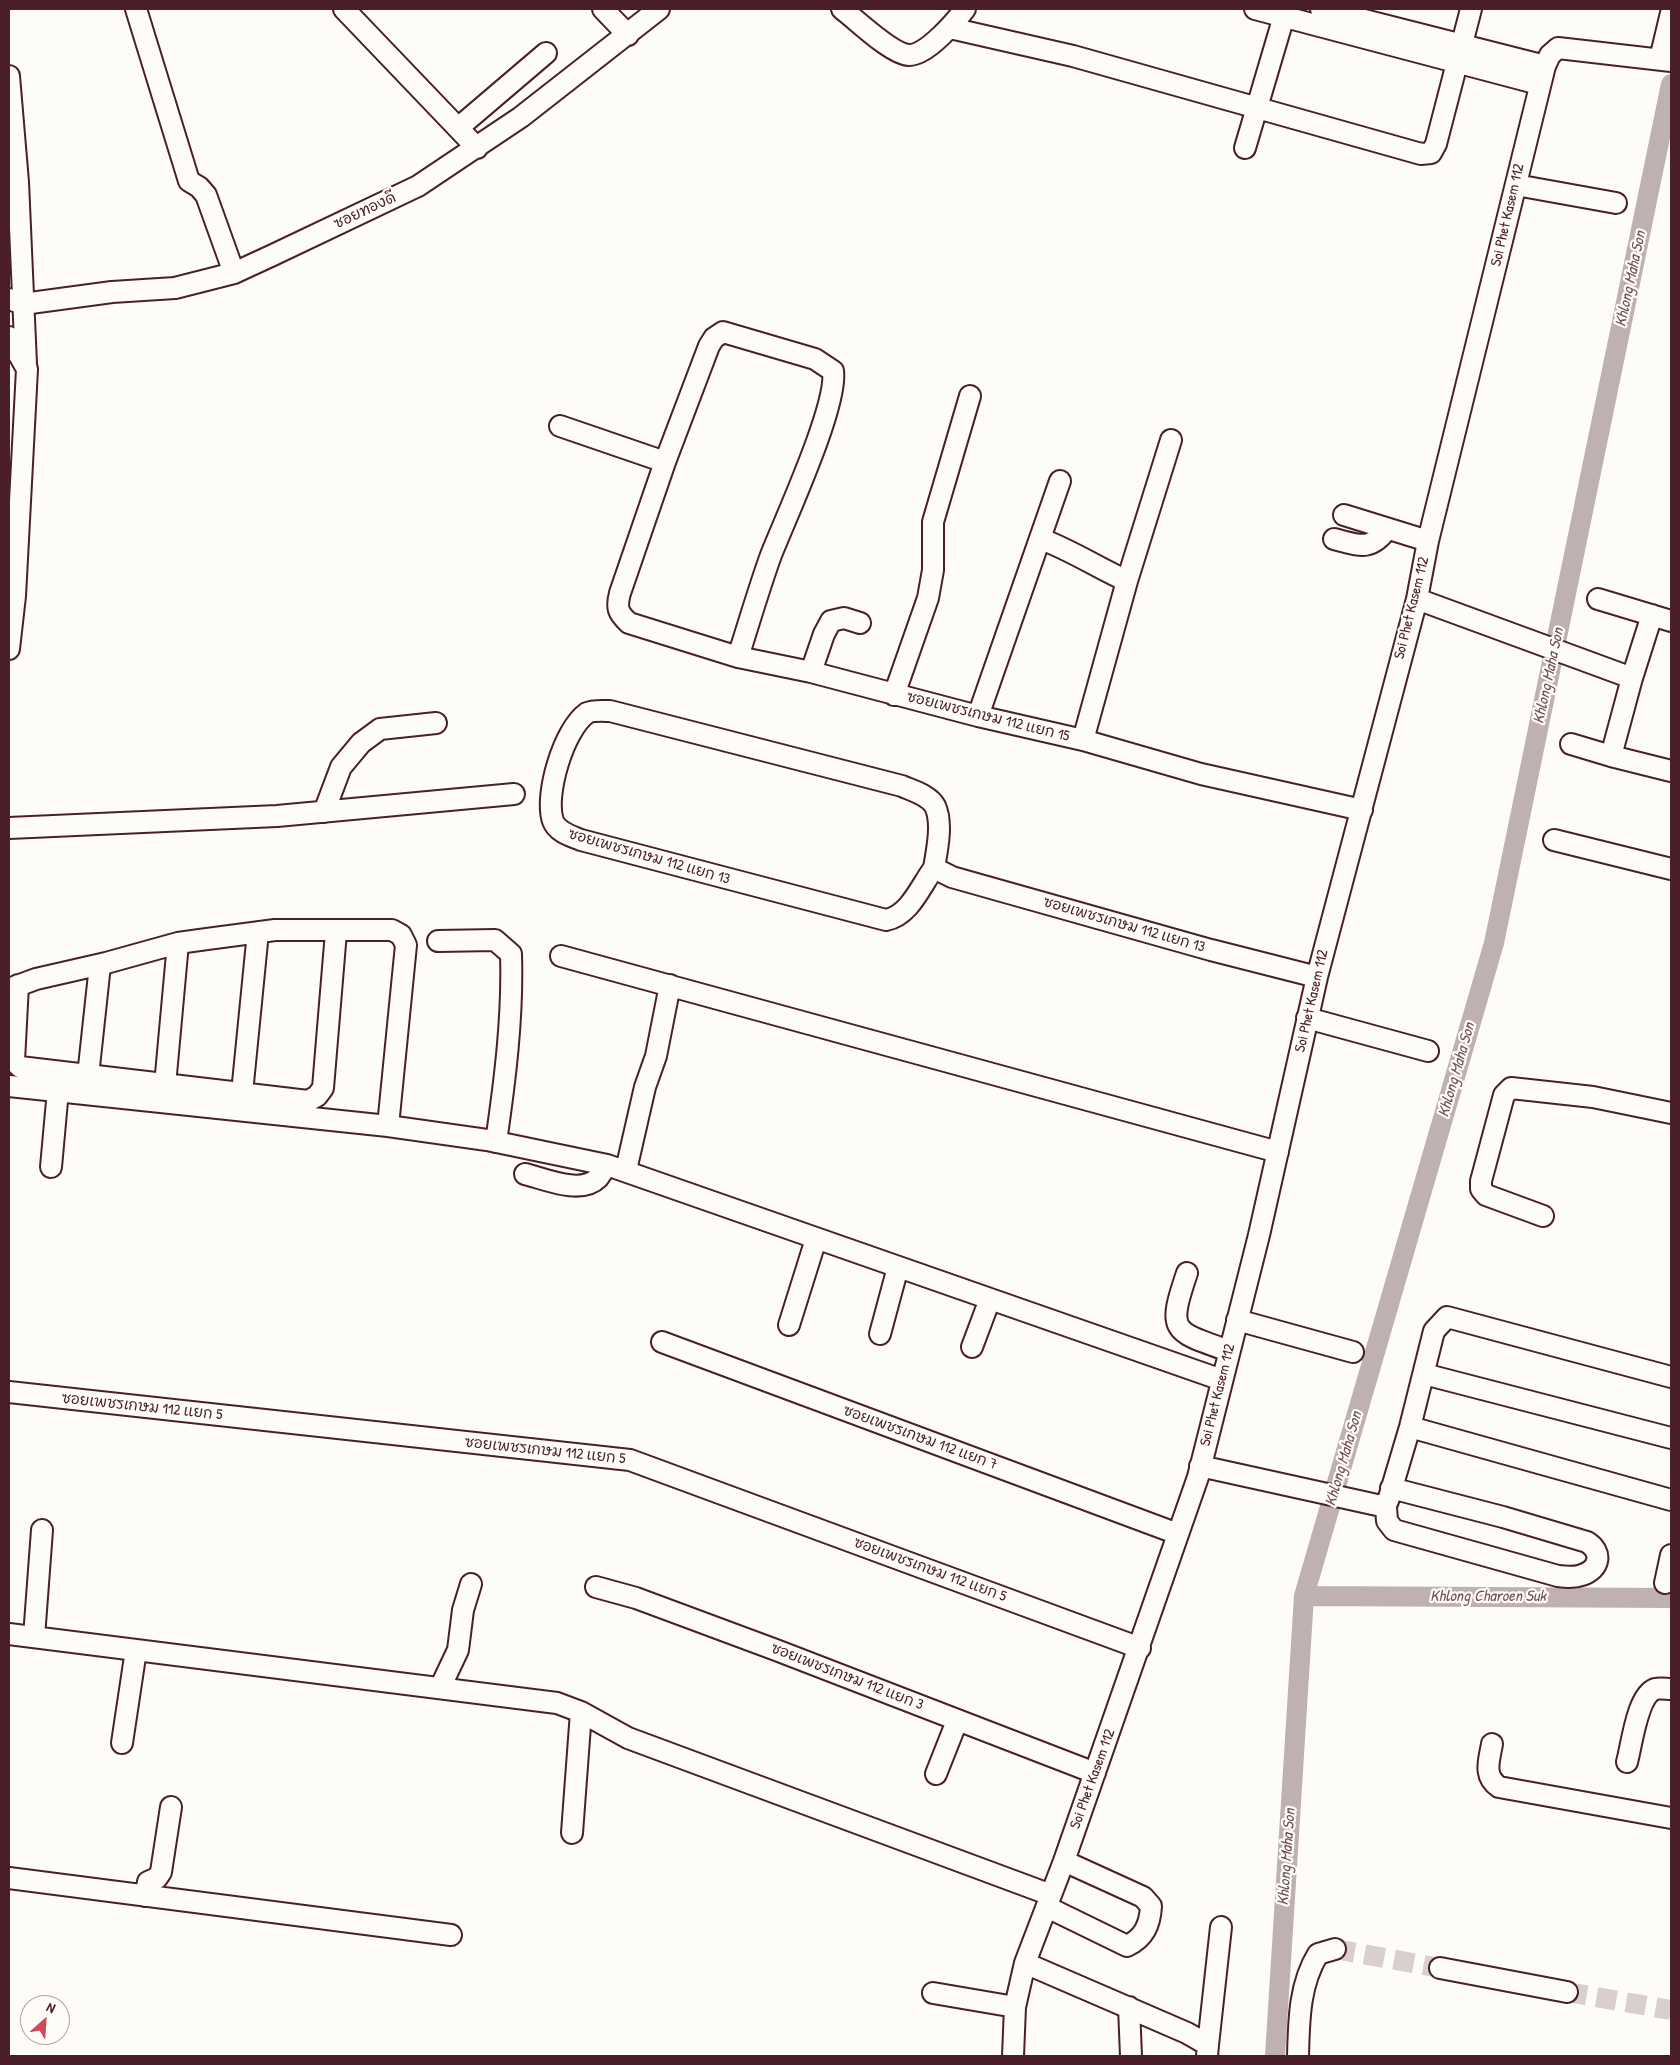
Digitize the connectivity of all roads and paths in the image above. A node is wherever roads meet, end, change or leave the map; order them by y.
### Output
1 (136, 9) edge
2 (344, 9) edge
3 (603, 9) edge
4 (659, 9) edge
5 (842, 9) edge
6 (965, 9) edge
7 (1255, 9) edge
8 (1321, 9) edge
9 (1471, 9) edge
10 (1671, 13) edge
11 (1284, 16) junction
12 (950, 28) junction
13 (628, 35) junction
14 (546, 53) dead end
15 (1459, 54) junction
16 (1666, 60) edge
17 (1542, 75) junction
18 (9, 76) edge
19 (1257, 108) junction
20 (458, 128) junction
21 (476, 148) junction
22 (1245, 148) dead end
23 (13, 182) edge
24 (1516, 185) junction
25 (1616, 204) dead end
26 (234, 273) junction
27 (16, 301) edge
28 (9, 336) edge
29 (27, 368) junction
30 (970, 396) dead end
31 (560, 426) dead end
32 (1171, 440) dead end
33 (665, 462) junction
34 (1060, 481) dead end
35 (1344, 516) dead end
36 (1387, 529) junction
37 (1041, 539) junction
38 (1334, 539) dead end
39 (1428, 541) junction
40 (1127, 581) junction
41 (1598, 599) dead end
42 (1417, 600) junction
43 (1652, 615) junction
44 (1671, 620) edge
45 (860, 623) dead end
46 (9, 650) edge
47 (738, 657) junction
48 (811, 672) junction
49 (1632, 678) junction
50 (894, 695) junction
51 (978, 716) junction
52 (436, 723) dead end
53 (1083, 740) junction
54 (1571, 744) dead end
55 (1611, 756) junction
56 (1671, 771) edge
57 (514, 794) dead end
58 (1362, 810) junction
59 (324, 812) junction
60 (9, 828) edge
61 (1554, 840) dead end
62 (934, 868) junction
63 (1671, 870) edge
64 (258, 932) junction
65 (336, 932) junction
66 (438, 941) dead end
67 (178, 944) junction
68 (561, 956) dead end
69 (100, 965) junction
70 (1317, 977) junction
71 (670, 985) junction
72 (13, 987) edge
73 (1307, 1018) junction
74 (11, 1047) edge
75 (1428, 1051) dead end
76 (88, 1076) junction
77 (9, 1086) edge
78 (58, 1090) junction
79 (164, 1092) junction
80 (242, 1094) junction
81 (1671, 1113) edge
82 (388, 1126) junction
83 (496, 1142) junction
84 (1278, 1152) junction
85 (51, 1166) dead end
86 (616, 1167) junction
87 (525, 1174) dead end
88 (1544, 1216) dead end
89 (816, 1239) junction
90 (898, 1267) junction
91 (1187, 1272) dead end
92 (990, 1299) junction
93 (1237, 1320) junction
94 (789, 1325) dead end
95 (880, 1334) dead end
96 (662, 1342) dead end
97 (972, 1347) dead end
98 (1229, 1351) junction
99 (1353, 1352) dead end
100 (1424, 1374) junction
101 (1671, 1377) edge
102 (1222, 1380) junction
103 (9, 1392) edge
104 (1410, 1427) junction
105 (1671, 1438) edge
106 (1200, 1466) junction
107 (1383, 1500) junction
108 (1671, 1500) edge
109 (42, 1530) dead end
110 (1178, 1534) junction
111 (1671, 1555) edge
112 (1665, 1583) dead end
113 (471, 1584) dead end
114 (596, 1587) dead end
115 (9, 1634) edge
116 (34, 1637) junction
117 (1140, 1648) junction
118 (136, 1650) junction
119 (440, 1688) junction
120 (1671, 1689) edge
121 (581, 1712) junction
122 (957, 1720) junction
123 (122, 1743) dead end
124 (1492, 1744) dead end
125 (1627, 1762) dead end
126 (1095, 1773) junction
127 (936, 1774) dead end
128 (171, 1807) dead end
129 (1671, 1818) edge
130 (572, 1832) dead end
131 (1064, 1862) junction
132 (9, 1878) edge
133 (145, 1896) junction
134 (1049, 1901) junction
135 (1221, 1927) dead end
136 (450, 1935) dead end
137 (1335, 1949) tunnel mouth
138 (1025, 1963) junction
139 (1440, 1968) tunnel mouth
140 (1567, 1992) tunnel mouth
141 (933, 1993) dead end
142 (1015, 2007) junction
143 (1129, 2007) junction
144 (1208, 2051) edge
145 (1013, 2056) edge
146 (1131, 2056) edge
147 (1298, 2056) edge

1 - 26 street
2 - 20 street
3 - 13 street
4 - 13 street, ซอยทองดี
5 - 12 street
6 - 12 street
7 - 11 street
8 - 15 street
9 - 15 street
10 - 16 street
11 - 15 street
11 - 19 street
12 - 19 street
13 - 21 street, ซอยทองดี
14 - 20 street
15 - 17 street
15 - 19 street
16 - 17 street, Soi Phet Kasem 112
17 - 24 street, Soi Phet Kasem 112
18 - 23 street
19 - 22 street
20 - 21 street
21 - 26 street, ซอยทองดี
23 - 27 street
24 - 25 street
24 - 39 street, Soi Phet Kasem 112
26 - 27 street, ซอยทองดี
27 - 29 street
28 - 29 street
29 - 46 street
30 - 50 street
31 - 33 street
32 - 40 street
33 - 47 street, ซอยเพชรเกษม 112 แยก 15
33 - 47 street
34 - 37 street
35 - 36 street
36 - 38 street
36 - 39 street
37 - 40 street
37 - 51 street
39 - 42 street, Soi Phet Kasem 112
40 - 53 street
41 - 43 street
42 - 49 street
42 - 58 street, Soi Phet Kasem 112
43 - 44 street
43 - 49 street
45 - 48 street
47 - 48 street, ซอยเพชรเกษม 112 แยก 15
48 - 50 street, ซอยเพชรเกษม 112 แยก 15
49 - 55 street
50 - 51 street, ซอยเพชรเกษม 112 แยก 15
51 - 53 street, ซอยเพชรเกษม 112 แยก 15
52 - 59 street
53 - 58 street, ซอยเพชรเกษม 112 แยก 15
54 - 55 street
55 - 56 street
57 - 59 street
58 - 70 street, Soi Phet Kasem 112
59 - 60 street
61 - 63 street
62 - 62 street, ซอยเพชรเกษม 112 แยก 13
62 - 70 street, ซอยเพชรเกษม 112 แยก 13
64 - 65 street
64 - 67 street
64 - 80 street
65 - 80 street
65 - 82 street
66 - 83 street
67 - 69 street
67 - 79 street
68 - 71 street
69 - 72 street
69 - 76 street
70 - 73 street, Soi Phet Kasem 112
71 - 84 street
71 - 86 street
72 - 74 street
73 - 75 street
73 - 84 street, Soi Phet Kasem 112
74 - 76 street
76 - 79 street
77 - 78 street
78 - 79 street
78 - 85 street
79 - 80 street
79 - 82 street
81 - 88 street
82 - 83 street
83 - 86 street
84 - 93 street, Soi Phet Kasem 112
86 - 87 street
86 - 89 street
89 - 90 street
89 - 94 street
90 - 92 street
90 - 95 street
91 - 98 street
92 - 97 street
92 - 102 street
93 - 98 street, Soi Phet Kasem 112
93 - 99 street
96 - 110 street, ซอยเพชรเกษม 112 แยก 7
98 - 102 street, Soi Phet Kasem 112
100 - 101 street
100 - 104 street
100 - 105 street
102 - 106 street, Soi Phet Kasem 112
103 - 117 street, ซอยเพชรเกษม 112 แยก 5
104 - 107 street
104 - 108 street
106 - 107 street
106 - 110 street, Soi Phet Kasem 112
107 - 107 street
109 - 116 street
110 - 117 street, Soi Phet Kasem 112
111 - 112 street
113 - 119 street
114 - 122 street, ซอยเพชรเกษม 112 แยก 3
115 - 116 street
116 - 118 street
117 - 126 street, Soi Phet Kasem 112
118 - 119 street
118 - 123 street
119 - 121 street
120 - 125 street
121 - 130 street
121 - 134 street
122 - 126 street, ซอยเพชรเกษม 112 แยก 3
122 - 127 street
124 - 129 street
126 - 131 street, Soi Phet Kasem 112
128 - 133 street
131 - 134 street, Soi Phet Kasem 112
131 - 134 street
132 - 133 street
133 - 136 street
134 - 138 street, Soi Phet Kasem 112
135 - 144 street
137 - 147 street
138 - 142 street, Soi Phet Kasem 112
138 - 143 street
139 - 140 street
141 - 142 street
142 - 145 street, Soi Phet Kasem 112
143 - 144 street
143 - 146 street

